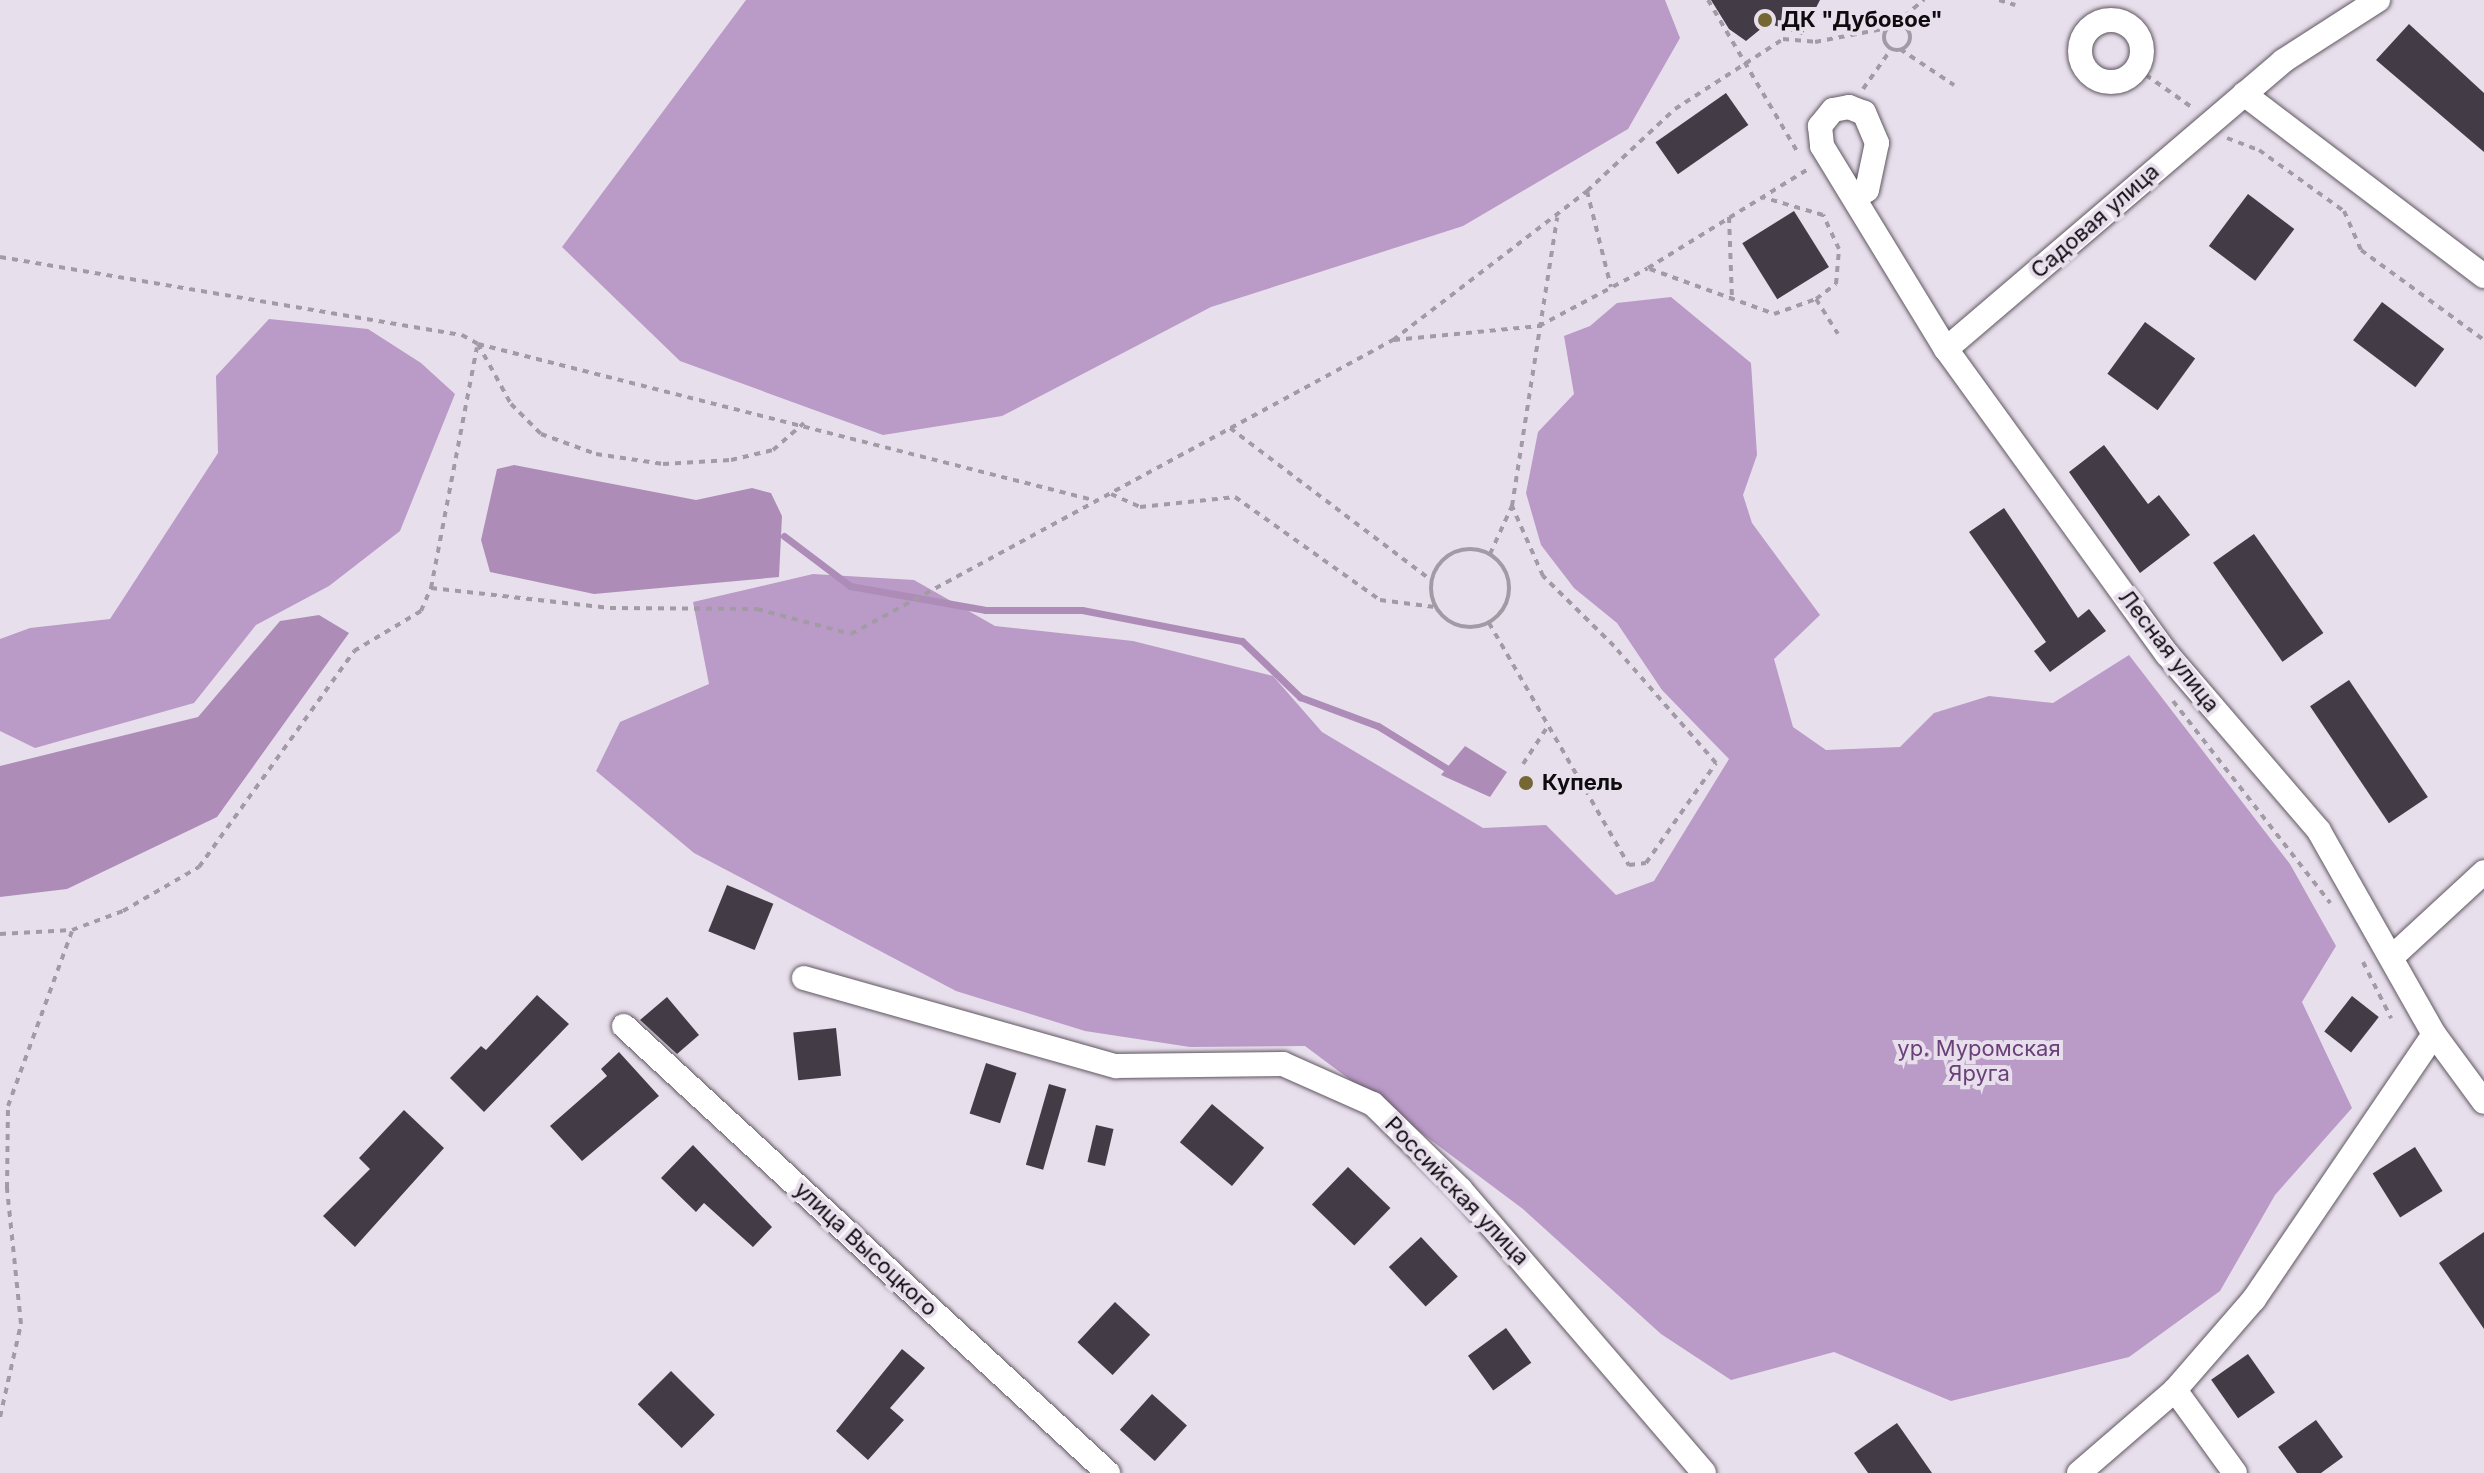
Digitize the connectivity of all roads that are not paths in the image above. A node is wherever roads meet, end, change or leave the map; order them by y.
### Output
1 (2378, 0) edge
2 (2244, 94) junction
3 (1855, 198) dead end
4 (2484, 276) edge
5 (1946, 349) junction
6 (2484, 872) edge
7 (2392, 957) junction
8 (804, 978) dead end
9 (624, 1026) dead end
10 (2434, 1034) junction
11 (2484, 1102) edge
12 (2175, 1390) junction
13 (1108, 1473) edge
14 (1704, 1473) edge
15 (2079, 1473) edge
16 (2235, 1473) edge

1 - 2 street, Садовая улица
2 - 4 street
2 - 5 street, Садовая улица
3 - 5 street, Лесная улица
5 - 7 street, Лесная улица
6 - 7 street
7 - 10 street, Лесная улица
8 - 14 street, Российская улица
9 - 13 street, улица Высоцкого
10 - 11 street, Лесная улица
10 - 12 street
12 - 15 street
12 - 16 street

